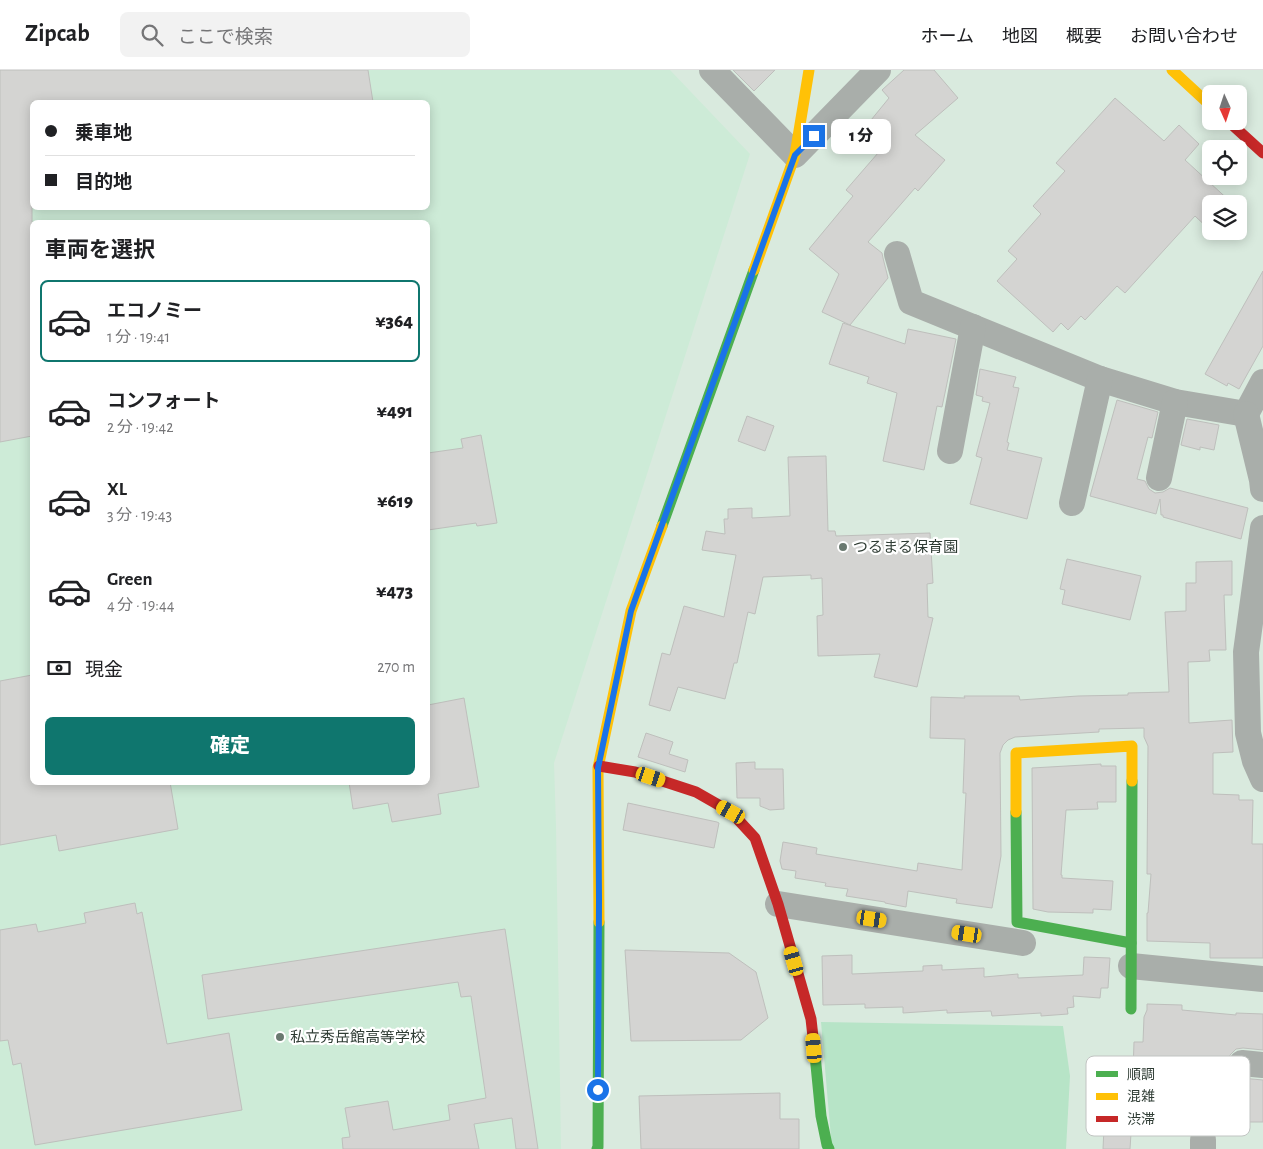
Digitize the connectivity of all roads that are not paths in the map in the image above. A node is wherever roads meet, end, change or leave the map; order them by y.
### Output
1 (712, 70) edge
2 (809, 70) edge
3 (878, 70) edge
4 (1172, 70) edge
5 (1202, 98) edge
6 (1238, 130) edge
7 (1263, 153) edge
8 (795, 155) junction
9 (897, 254) dead end
10 (973, 327) junction
11 (1100, 379) junction
12 (1263, 382) edge
13 (1175, 402) junction
14 (1246, 414) junction
15 (950, 451) dead end
16 (1159, 478) dead end
17 (1263, 489) edge
18 (1072, 504) dead end
19 (1263, 528) edge
20 (1255, 653) edge
21 (599, 766) junction
22 (1263, 779) edge
23 (778, 904) junction
24 (1023, 943) dead end
25 (1131, 955) junction
26 (1263, 979) edge
27 (1131, 1008) dead end
28 (598, 1148) edge
29 (829, 1149) edge

1 - 8 street
2 - 8 street
3 - 8 street
4 - 5 street
6 - 7 street
8 - 21 street
9 - 10 street
10 - 11 street
10 - 15 street
11 - 13 street
11 - 18 street
12 - 14 street
13 - 14 street
13 - 16 street
14 - 17 street
19 - 20 street
20 - 22 street
21 - 23 street
21 - 28 street
23 - 24 street
23 - 29 street
25 - 25 street
25 - 26 street
25 - 27 street

